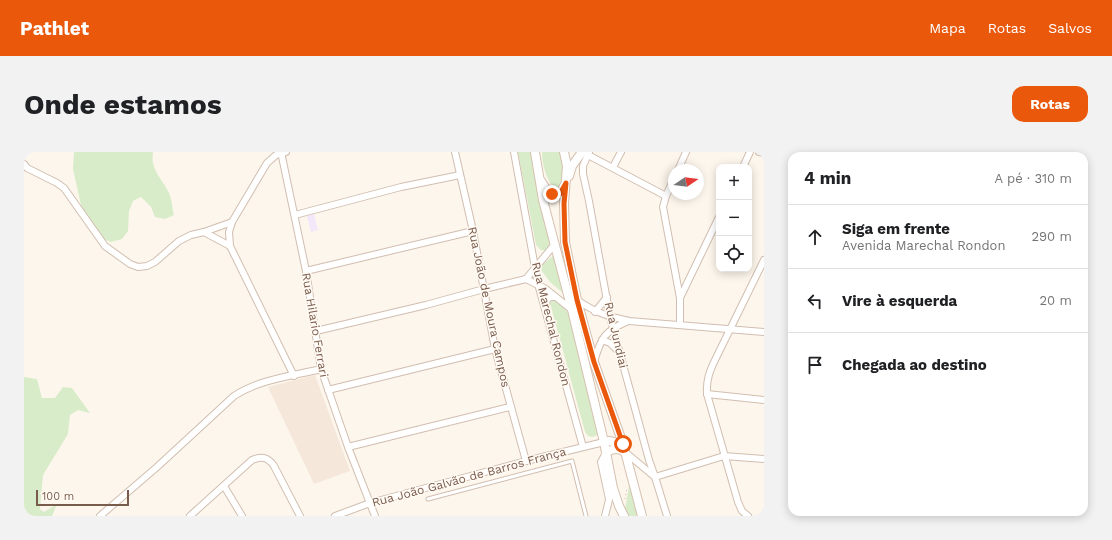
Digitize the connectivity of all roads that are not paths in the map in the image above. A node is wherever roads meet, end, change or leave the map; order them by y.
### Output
1 (283, 152) edge
2 (455, 152) edge
3 (514, 152) edge
4 (535, 152) edge
5 (564, 152) edge
6 (621, 152) edge
7 (686, 152) edge
8 (750, 152) edge
9 (759, 152) edge
10 (586, 153) edge
11 (764, 153) edge
12 (681, 164) edge
13 (744, 164) edge
14 (613, 167) junction
15 (25, 168) edge
16 (460, 175) junction
17 (538, 177) junction
18 (566, 183) junction
19 (668, 192) edge
20 (666, 196) junction
21 (295, 215) junction
22 (232, 222) junction
23 (716, 223) edge
24 (473, 231) junction
25 (204, 232) junction
26 (555, 244) junction
27 (230, 246) junction
28 (764, 260) edge
29 (536, 269) junction
30 (306, 271) junction
31 (526, 279) junction
32 (538, 284) junction
33 (484, 289) junction
34 (556, 297) junction
35 (607, 297) junction
36 (680, 298) junction
37 (577, 300) junction
38 (545, 308) junction
39 (572, 310) junction
40 (595, 312) junction
41 (610, 317) junction
42 (629, 321) junction
43 (680, 325) junction
44 (612, 328) junction
45 (730, 330) junction
46 (316, 331) junction
47 (764, 332) edge
48 (602, 340) junction
49 (495, 349) junction
50 (619, 353) junction
51 (594, 362) junction
52 (321, 369) junction
53 (294, 376) junction
54 (328, 390) junction
55 (707, 394) junction
56 (764, 400) edge
57 (510, 407) junction
58 (604, 442) junction
59 (623, 444) junction
60 (348, 447) junction
61 (583, 447) junction
62 (626, 452) junction
63 (606, 453) junction
64 (724, 456) junction
65 (764, 459) edge
66 (526, 461) junction
67 (655, 477) junction
68 (224, 486) junction
69 (614, 488) junction
70 (428, 499) dead end
71 (609, 499) junction
72 (370, 504) junction
73 (100, 516) edge
74 (190, 516) edge
75 (242, 516) edge
76 (300, 516) edge
77 (335, 516) edge
78 (375, 516) edge
79 (586, 516) edge
80 (605, 516) edge
81 (624, 516) edge
82 (642, 516) edge
83 (667, 516) edge
84 (748, 516) edge

1 - 21 street, Rua Hilario Ferrari
1 - 22 street
2 - 16 street, Rua João de Moura Campos
3 - 29 street, Rua Marechal Rondon
4 - 17 main road
5 - 18 main road
6 - 14 street
7 - 12 street
8 - 13 street
9 - 11 street
10 - 14 street
10 - 18 main road
10 - 35 street, Rua Jundiai
14 - 20 street
15 - 25 street
16 - 21 street
16 - 24 street, Rua João de Moura Campos
17 - 18 main road
17 - 26 main road
18 - 37 main road
19 - 20 street
20 - 36 street
21 - 30 street, Rua Hilario Ferrari
22 - 25 street
22 - 27 street
23 - 36 street
24 - 30 street
24 - 33 street, Rua João de Moura Campos
25 - 27 street
26 - 29 street
26 - 39 main road
27 - 53 street
28 - 45 street
29 - 31 street
29 - 32 street, Rua Marechal Rondon
30 - 46 street, Rua Hilario Ferrari
31 - 32 street
31 - 33 street
32 - 34 street
32 - 38 street, Rua Marechal Rondon
33 - 46 street
33 - 49 street, Rua João de Moura Campos
34 - 38 street
34 - 39 street
35 - 40 street
35 - 41 street, Rua Jundiai
36 - 43 street
37 - 40 street
37 - 51 main road
38 - 61 street, Rua Marechal Rondon
39 - 58 main road
40 - 41 street
41 - 42 street
41 - 44 street, Rua Jundiai
42 - 43 street
42 - 44 street
43 - 45 street
44 - 48 street
44 - 50 street, Rua Jundiai
45 - 47 street
45 - 55 street
46 - 52 street, Rua Hilario Ferrari
48 - 50 street
48 - 51 street
49 - 54 street
49 - 57 street, Rua João de Moura Campos
50 - 67 street, Rua Jundiai
51 - 59 main road
52 - 53 street
52 - 54 street, Rua Hilario Ferrari
53 - 73 street
54 - 60 street, Rua Hilario Ferrari
55 - 56 street
55 - 64 street
57 - 60 street
57 - 66 street, Rua João de Moura Campos
58 - 59 main road
58 - 61 street, Rua João Galvão de Barros França
58 - 63 main road
59 - 62 main road
60 - 72 street, Rua Hilario Ferrari
61 - 66 street, Rua João Galvão de Barros França
62 - 63 main road
62 - 67 street
62 - 82 main road
63 - 69 main road
63 - 71 street
64 - 65 street
64 - 67 street
64 - 84 street
66 - 72 street, Rua João Galvão de Barros França
67 - 83 street, Rua Jundiai
68 - 74 street
68 - 75 street
68 - 76 street
69 - 71 street
69 - 81 main road
70 - 79 lane
71 - 80 street
72 - 77 street, Rua João Galvão de Barros França
72 - 78 street, Rua Hilario Ferrari

